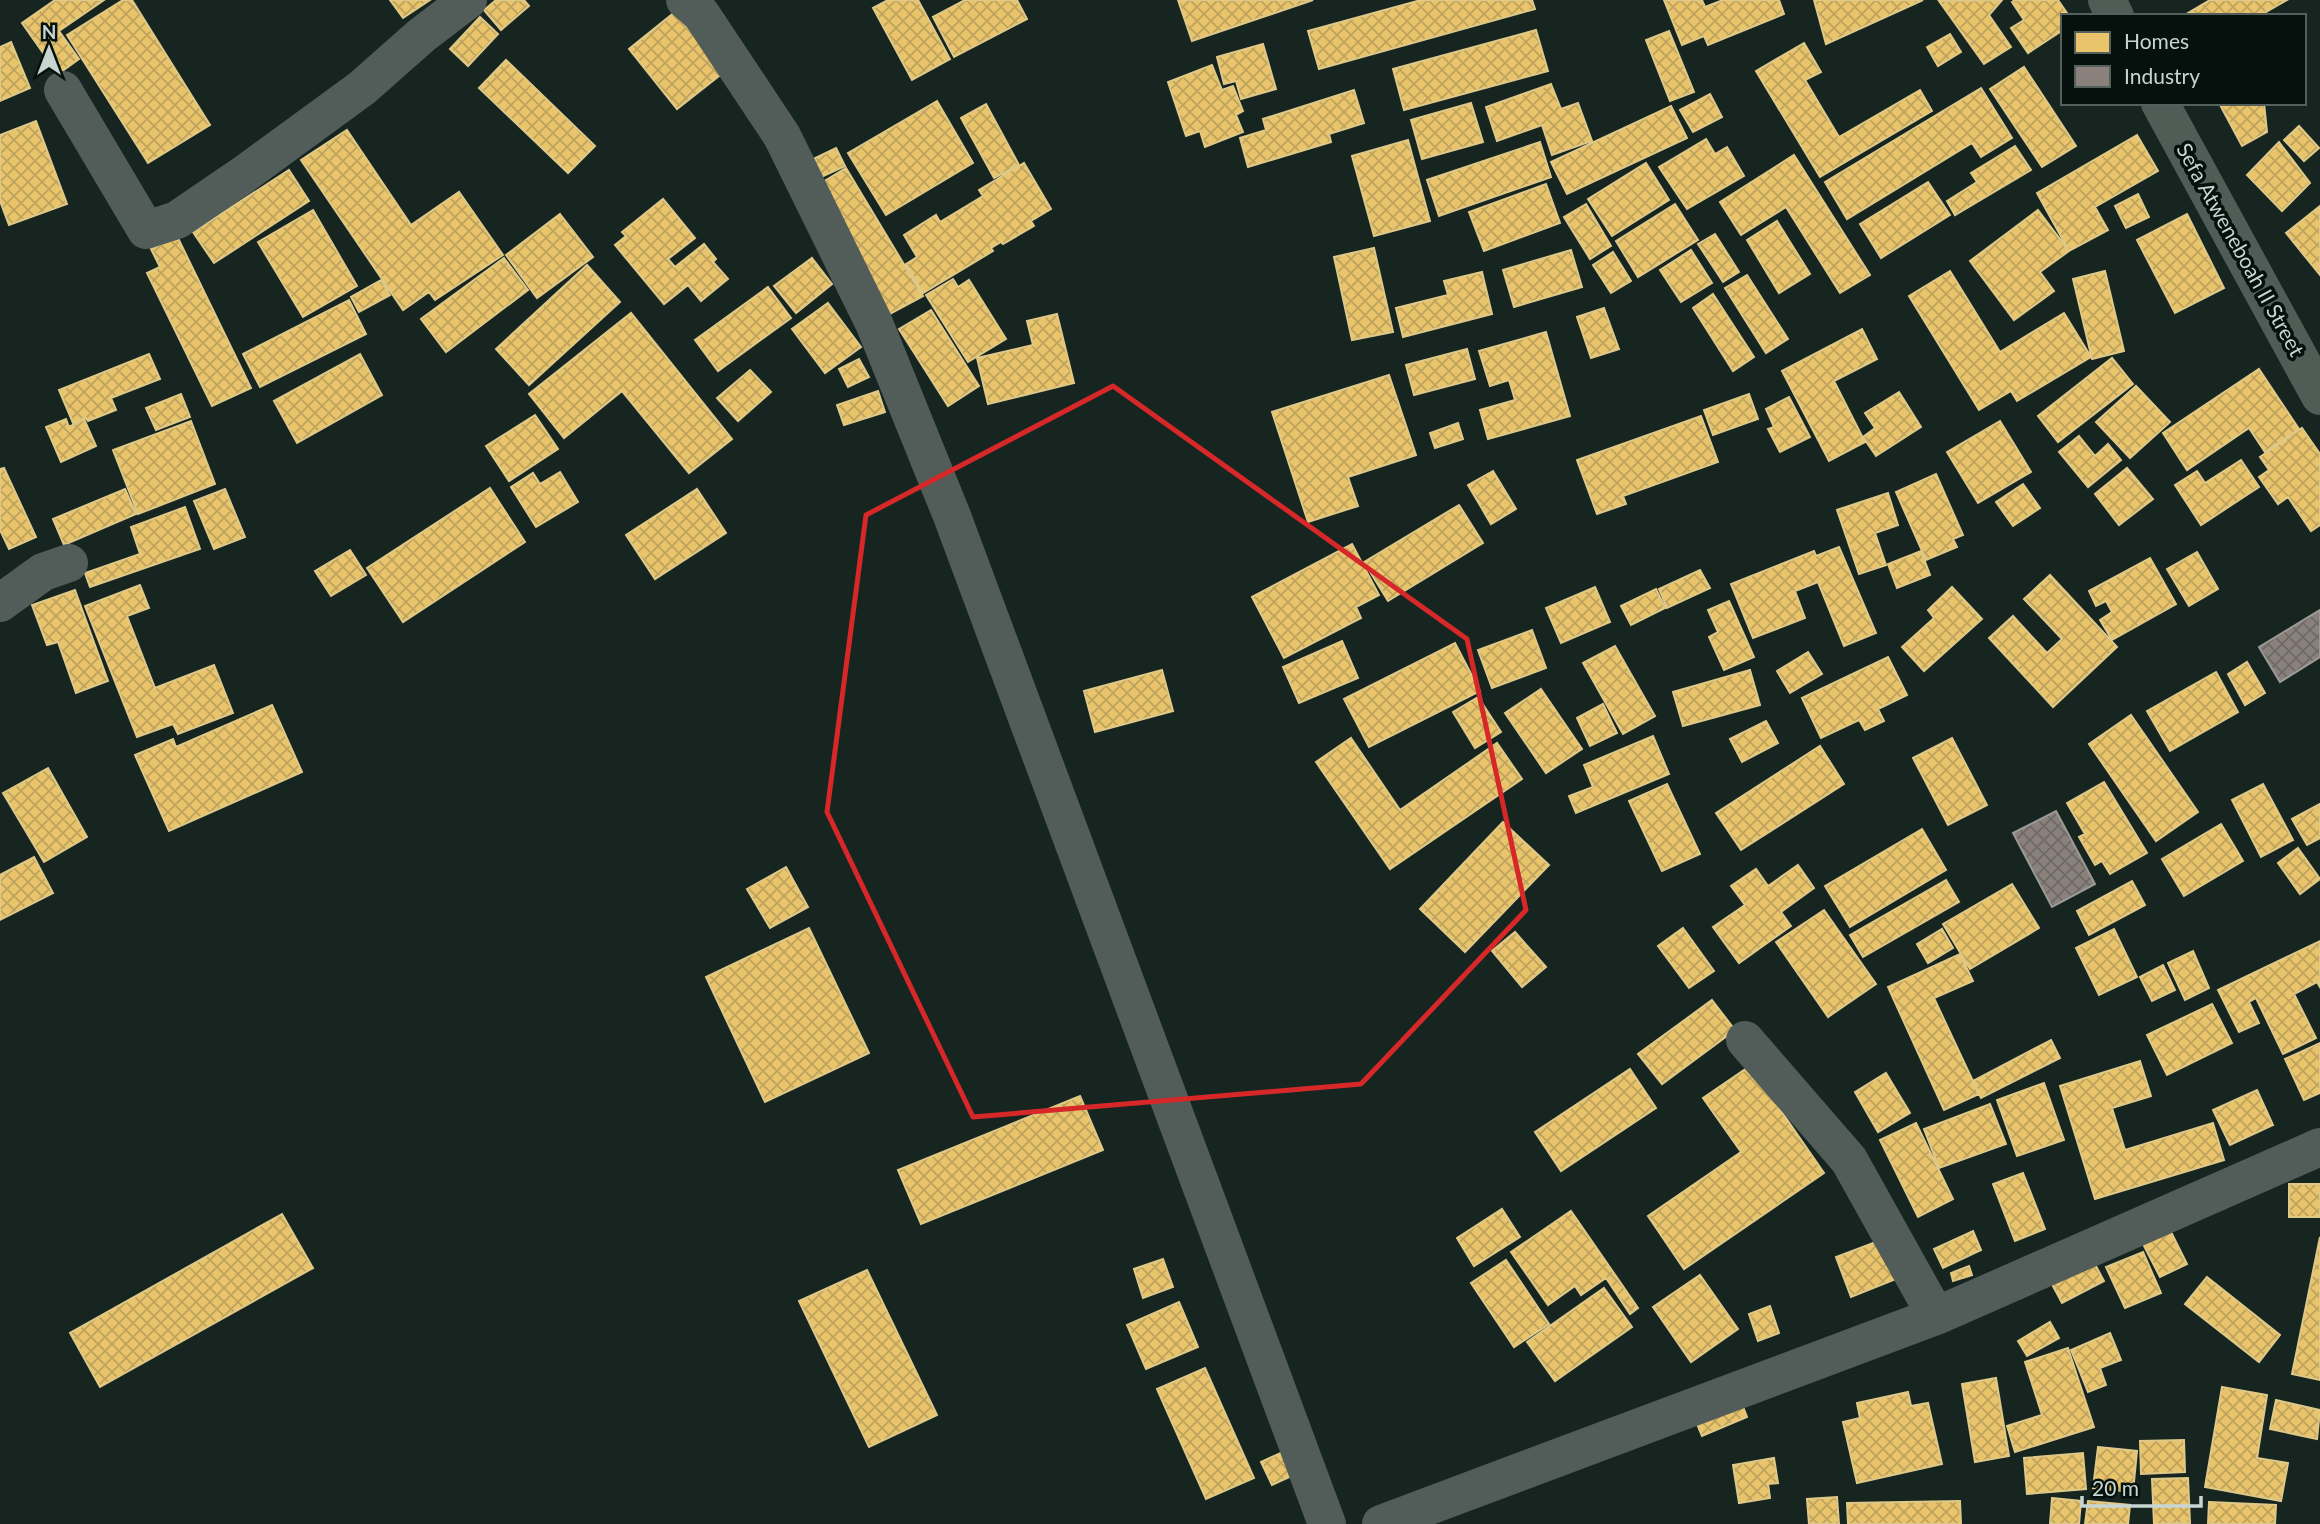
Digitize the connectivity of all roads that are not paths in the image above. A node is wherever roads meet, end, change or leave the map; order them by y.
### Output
1 (468, 0) edge
2 (685, 0) edge
3 (63, 90) dead end
4 (2161, 105) edge
5 (2320, 397) edge
6 (69, 563) dead end
7 (0, 603) edge
8 (1745, 1040) dead end
9 (2320, 1147) edge
10 (1936, 1316) junction
11 (1327, 1524) edge
12 (1381, 1524) edge

1 - 3 street
2 - 11 street
4 - 5 main road, Sefa Atweneboah II Street
6 - 7 street
8 - 10 street
9 - 10 street
10 - 12 street

